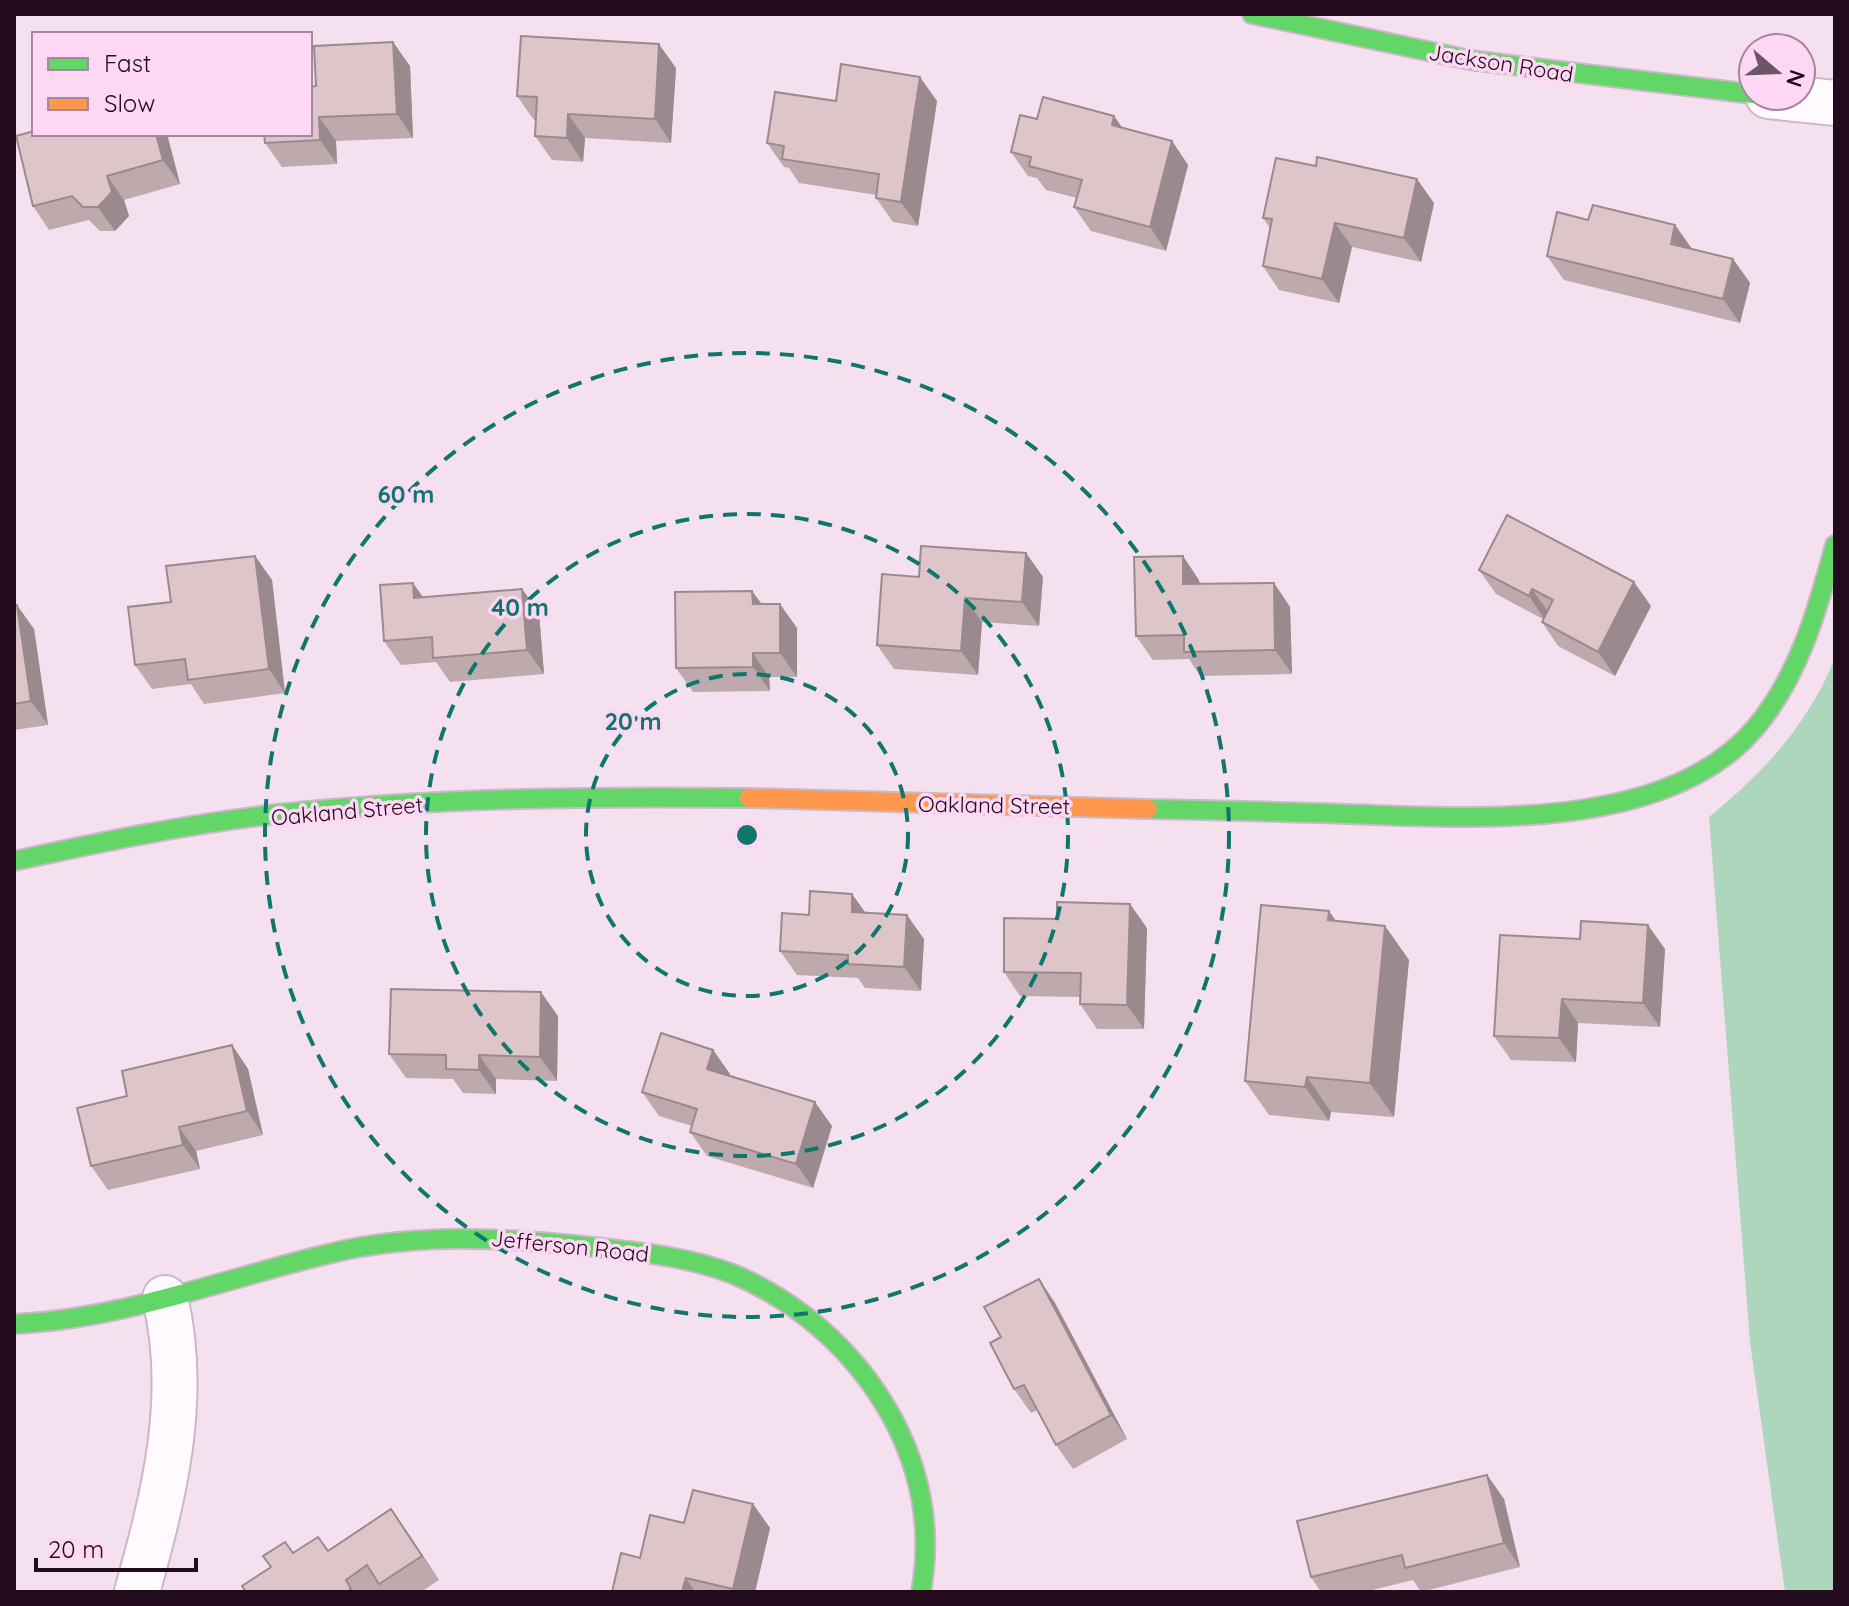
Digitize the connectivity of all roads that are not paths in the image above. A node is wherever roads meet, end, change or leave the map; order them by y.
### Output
1 (1252, 14) edge
2 (1737, 92) edge
3 (1835, 545) edge
4 (14, 861) edge
5 (165, 1298) junction
6 (14, 1324) edge
7 (137, 1592) edge
8 (921, 1592) edge

1 - 2 street, Jackson Road
3 - 4 street, Oakland Street
5 - 6 street, Jefferson Road
5 - 7 street
5 - 8 street, Jefferson Road

